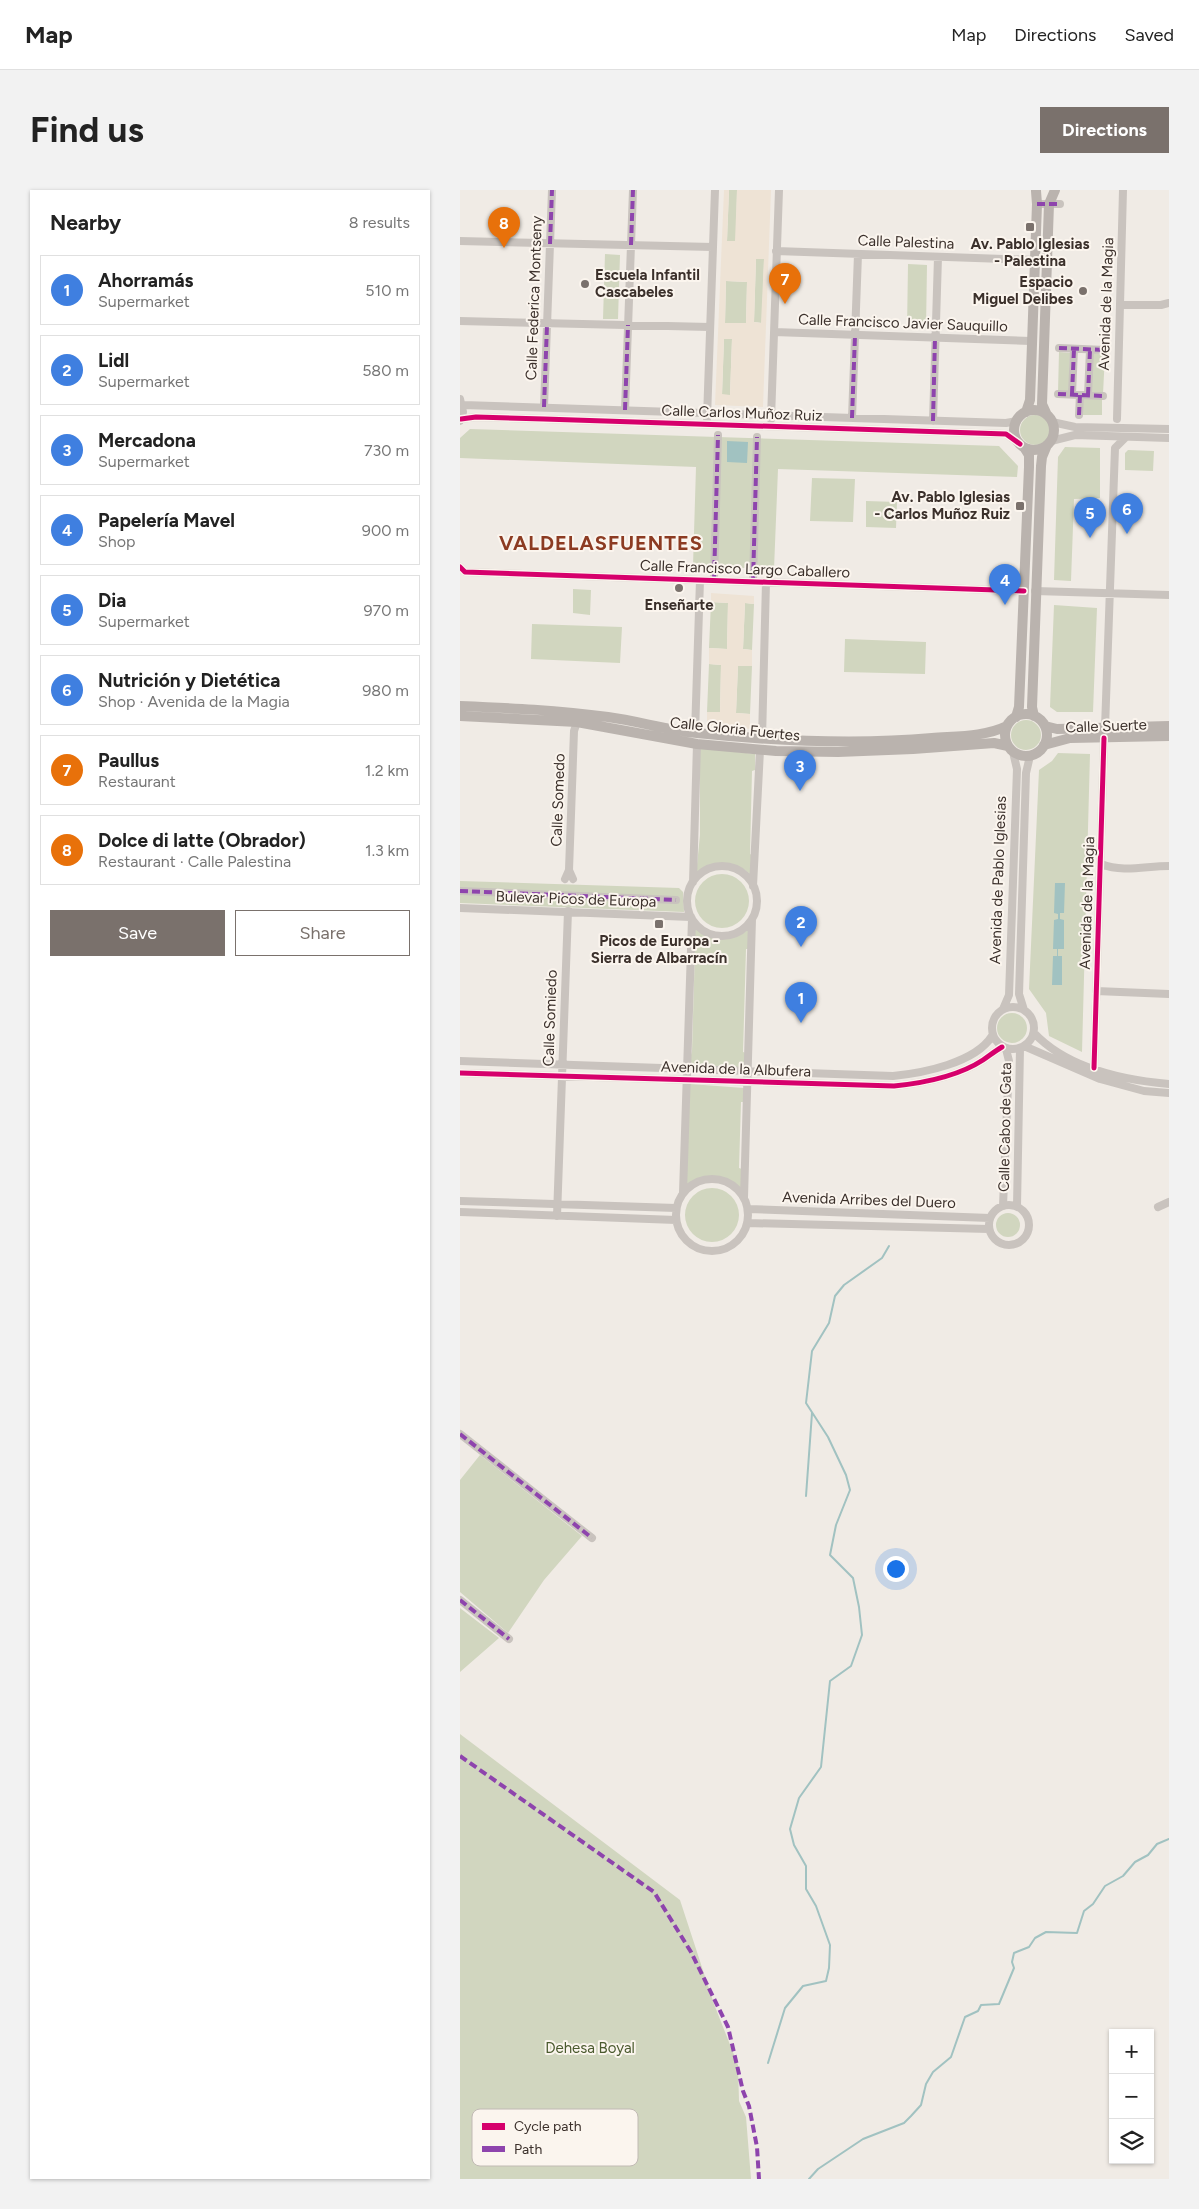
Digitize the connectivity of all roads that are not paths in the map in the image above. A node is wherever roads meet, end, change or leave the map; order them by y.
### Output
1 (552, 190) edge
2 (633, 190) edge
3 (715, 190) edge
4 (779, 190) edge
5 (1053, 190) edge
6 (1123, 190) edge
7 (1034, 191) edge
8 (1037, 204) junction
9 (1049, 204) junction
10 (1060, 204) dead end
11 (460, 241) edge
12 (550, 244) junction
13 (631, 246) junction
14 (713, 247) junction
15 (776, 251) junction
16 (858, 254) junction
17 (938, 256) junction
18 (1035, 260) junction
19 (1169, 303) edge
20 (1120, 305) junction
21 (460, 321) edge
22 (547, 325) junction
23 (628, 325) junction
24 (710, 327) junction
25 (774, 332) junction
26 (855, 335) junction
27 (935, 338) junction
28 (1031, 341) junction
29 (1059, 348) dead end
30 (1074, 349) junction
31 (1090, 350) junction
32 (1105, 350) dead end
33 (1058, 394) dead end
34 (1080, 395) junction
35 (1103, 396) dead end
36 (461, 402) edge
37 (544, 407) junction
38 (625, 410) junction
39 (1026, 412) junction
40 (707, 413) junction
41 (771, 415) junction
42 (1079, 415) dead end
43 (852, 418) junction
44 (1050, 419) junction
45 (1117, 419) junction
46 (461, 420) edge
47 (933, 420) junction
48 (1017, 421) junction
49 (707, 424) junction
50 (770, 426) junction
51 (1105, 428) junction
52 (1169, 430) edge
53 (1126, 432) junction
54 (718, 435) dead end
55 (1102, 436) junction
56 (757, 437) dead end
57 (1169, 438) edge
58 (1049, 443) junction
59 (1022, 445) junction
60 (1114, 448) junction
61 (462, 572) edge
62 (700, 580) junction
63 (714, 580) junction
64 (753, 582) junction
65 (766, 582) junction
66 (1035, 591) junction
67 (1024, 592) junction
68 (1109, 593) junction
69 (1169, 595) edge
70 (460, 706) edge
71 (460, 716) edge
72 (1016, 716) junction
73 (1034, 716) junction
74 (573, 725) junction
75 (1006, 726) junction
76 (1045, 726) junction
77 (1169, 726) edge
78 (695, 732) junction
79 (1105, 733) junction
80 (1169, 736) edge
81 (762, 739) junction
82 (697, 744) junction
83 (1044, 745) junction
84 (1010, 749) junction
85 (760, 750) junction
86 (1030, 756) junction
87 (1101, 864) junction
88 (1169, 866) edge
89 (569, 879) dead end
90 (693, 882) junction
91 (753, 886) junction
92 (460, 891) edge
93 (676, 900) dead end
94 (460, 908) edge
95 (568, 911) junction
96 (691, 918) junction
97 (752, 919) junction
98 (1096, 991) junction
99 (1169, 994) edge
100 (1003, 1009) junction
101 (1024, 1010) junction
102 (1034, 1033) junction
103 (992, 1036) junction
104 (1022, 1047) junction
105 (1004, 1048) junction
106 (460, 1062) edge
107 (562, 1065) junction
108 (1094, 1068) junction
109 (686, 1070) junction
110 (748, 1071) junction
111 (460, 1073) edge
112 (562, 1076) junction
113 (686, 1080) junction
114 (748, 1082) junction
115 (1169, 1084) edge
116 (1169, 1093) edge
117 (683, 1193) junction
118 (744, 1198) junction
119 (460, 1201) edge
120 (1169, 1202) edge
121 (558, 1205) junction
122 (1003, 1206) junction
123 (1017, 1206) junction
124 (1158, 1207) dead end
125 (676, 1208) junction
126 (748, 1209) junction
127 (460, 1212) edge
128 (557, 1216) junction
129 (990, 1218) junction
130 (676, 1220) junction
131 (747, 1223) junction
132 (989, 1229) junction
133 (460, 1434) edge
134 (592, 1538) dead end
135 (460, 1600) edge
136 (509, 1639) dead end

1 - 12 street, Calle Federica Montseny
2 - 13 street
3 - 14 street
4 - 15 street
5 - 7 main road
5 - 9 main road
6 - 20 street, Avenida de la Magia
7 - 8 main road
8 - 9 street
8 - 18 main road
9 - 10 street
9 - 44 main road
11 - 12 street
12 - 13 street
12 - 22 street, Calle Federica Montseny
13 - 14 street
13 - 23 street
14 - 24 street
15 - 16 street, Calle Palestina
15 - 25 street
16 - 17 street, Calle Palestina
16 - 26 street
17 - 18 street, Calle Palestina
17 - 27 street
18 - 28 main road
19 - 20 street
20 - 45 street, Avenida de la Magia
21 - 22 street
22 - 23 street
22 - 37 street, Calle Federica Montseny
23 - 24 street
23 - 38 street
24 - 40 street
25 - 26 street, Calle Francisco Javier Sauquillo
25 - 41 street
26 - 27 street, Calle Francisco Javier Sauquillo
26 - 43 street
27 - 28 street, Calle Francisco Javier Sauquillo
27 - 47 street
28 - 39 main road
29 - 30 street
30 - 31 street
30 - 34 street
31 - 32 street
31 - 34 street
33 - 34 street
34 - 35 street
34 - 42 street
36 - 37 street, Calle Carlos Muñoz Ruiz
36 - 46 street
37 - 38 street, Calle Carlos Muñoz Ruiz
38 - 40 street, Calle Carlos Muñoz Ruiz
39 - 44 main road
39 - 48 main road
40 - 41 street, Calle Carlos Muñoz Ruiz
40 - 49 street
41 - 43 street, Calle Carlos Muñoz Ruiz
41 - 50 street
43 - 47 street, Calle Carlos Muñoz Ruiz
44 - 51 street
44 - 58 main road
45 - 51 street
45 - 53 street
46 - 49 street, Calle Carlos Muñoz Ruiz
47 - 48 street, Calle Carlos Muñoz Ruiz
48 - 59 main road
49 - 50 street, Calle Carlos Muñoz Ruiz
50 - 59 street, Calle Carlos Muñoz Ruiz
51 - 53 street
52 - 53 street
53 - 55 street
53 - 57 street
53 - 60 street
54 - 63 street
55 - 58 street
55 - 60 street
56 - 64 street
58 - 59 main road
58 - 66 main road
59 - 67 main road
60 - 68 street, Avenida de la Magia
61 - 62 street, Calle Francisco Largo Caballero
62 - 63 street, Calle Francisco Largo Caballero
62 - 78 street
63 - 64 street, Calle Francisco Largo Caballero
64 - 65 street, Calle Francisco Largo Caballero
65 - 67 street, Calle Francisco Largo Caballero
65 - 81 street
66 - 68 street
66 - 73 main road
67 - 72 main road
68 - 69 street
68 - 79 street, Avenida de la Magia
70 - 78 main road, Calle Gloria Fuertes
71 - 74 main road, Calle Gloria Fuertes
72 - 73 main road
72 - 75 main road
73 - 76 main road
74 - 82 main road, Calle Gloria Fuertes
74 - 89 street, Calle Somedo
75 - 81 main road, Calle Gloria Fuertes
75 - 84 main road
76 - 79 main road, Calle Suerte
76 - 83 main road
77 - 79 main road, Calle Suerte
78 - 81 main road, Calle Gloria Fuertes
79 - 80 main road, Calle Suerte
79 - 83 main road, Calle Suerte
79 - 87 street, Avenida de la Magia
82 - 85 main road, Calle Gloria Fuertes
82 - 90 street
83 - 86 main road
84 - 85 main road, Calle Gloria Fuertes
84 - 86 main road
84 - 100 street, Avenida de Pablo Iglesias
85 - 91 street
86 - 101 street, Avenida de Pablo Iglesias
87 - 88 street
87 - 98 street, Avenida de la Magia
90 - 91 street
90 - 96 street
91 - 97 street
92 - 93 street, Bulevar Picos de Europa
94 - 95 street, Bulevar Picos de Europa
95 - 96 street, Bulevar Picos de Europa
95 - 107 street, Calle Somiedo
96 - 97 street
96 - 109 street
97 - 110 street
98 - 99 street
98 - 108 street, Avenida de la Magia
100 - 101 street
100 - 103 street
101 - 102 street
102 - 104 street
102 - 108 street
103 - 105 street
103 - 110 street, Avenida de la Albufera
104 - 105 street
104 - 116 street
104 - 123 street, Calle Cabo de Gata
105 - 114 street, Avenida de la Albufera
105 - 122 street, Calle Cabo de Gata
106 - 107 street, Avenida de la Albufera
107 - 109 street, Avenida de la Albufera
107 - 112 street, Calle Somiedo
108 - 115 street
109 - 110 street, Avenida de la Albufera
109 - 113 street
110 - 114 street
111 - 112 street, Avenida de la Albufera
112 - 113 street, Avenida de la Albufera
112 - 121 street, Calle Somiedo
113 - 114 street, Avenida de la Albufera
113 - 117 street
114 - 118 street
117 - 118 street
117 - 125 street
118 - 126 street
119 - 121 street
120 - 124 street
121 - 125 street
121 - 128 street, Calle Somiedo
122 - 123 street
122 - 129 street
123 - 132 street
125 - 130 street
126 - 129 street, Avenida Arribes del Duero
126 - 131 street
127 - 128 street
128 - 130 street
129 - 132 street
130 - 131 street
131 - 132 street, Avenida Arribes del Duero
133 - 134 street
135 - 136 street

